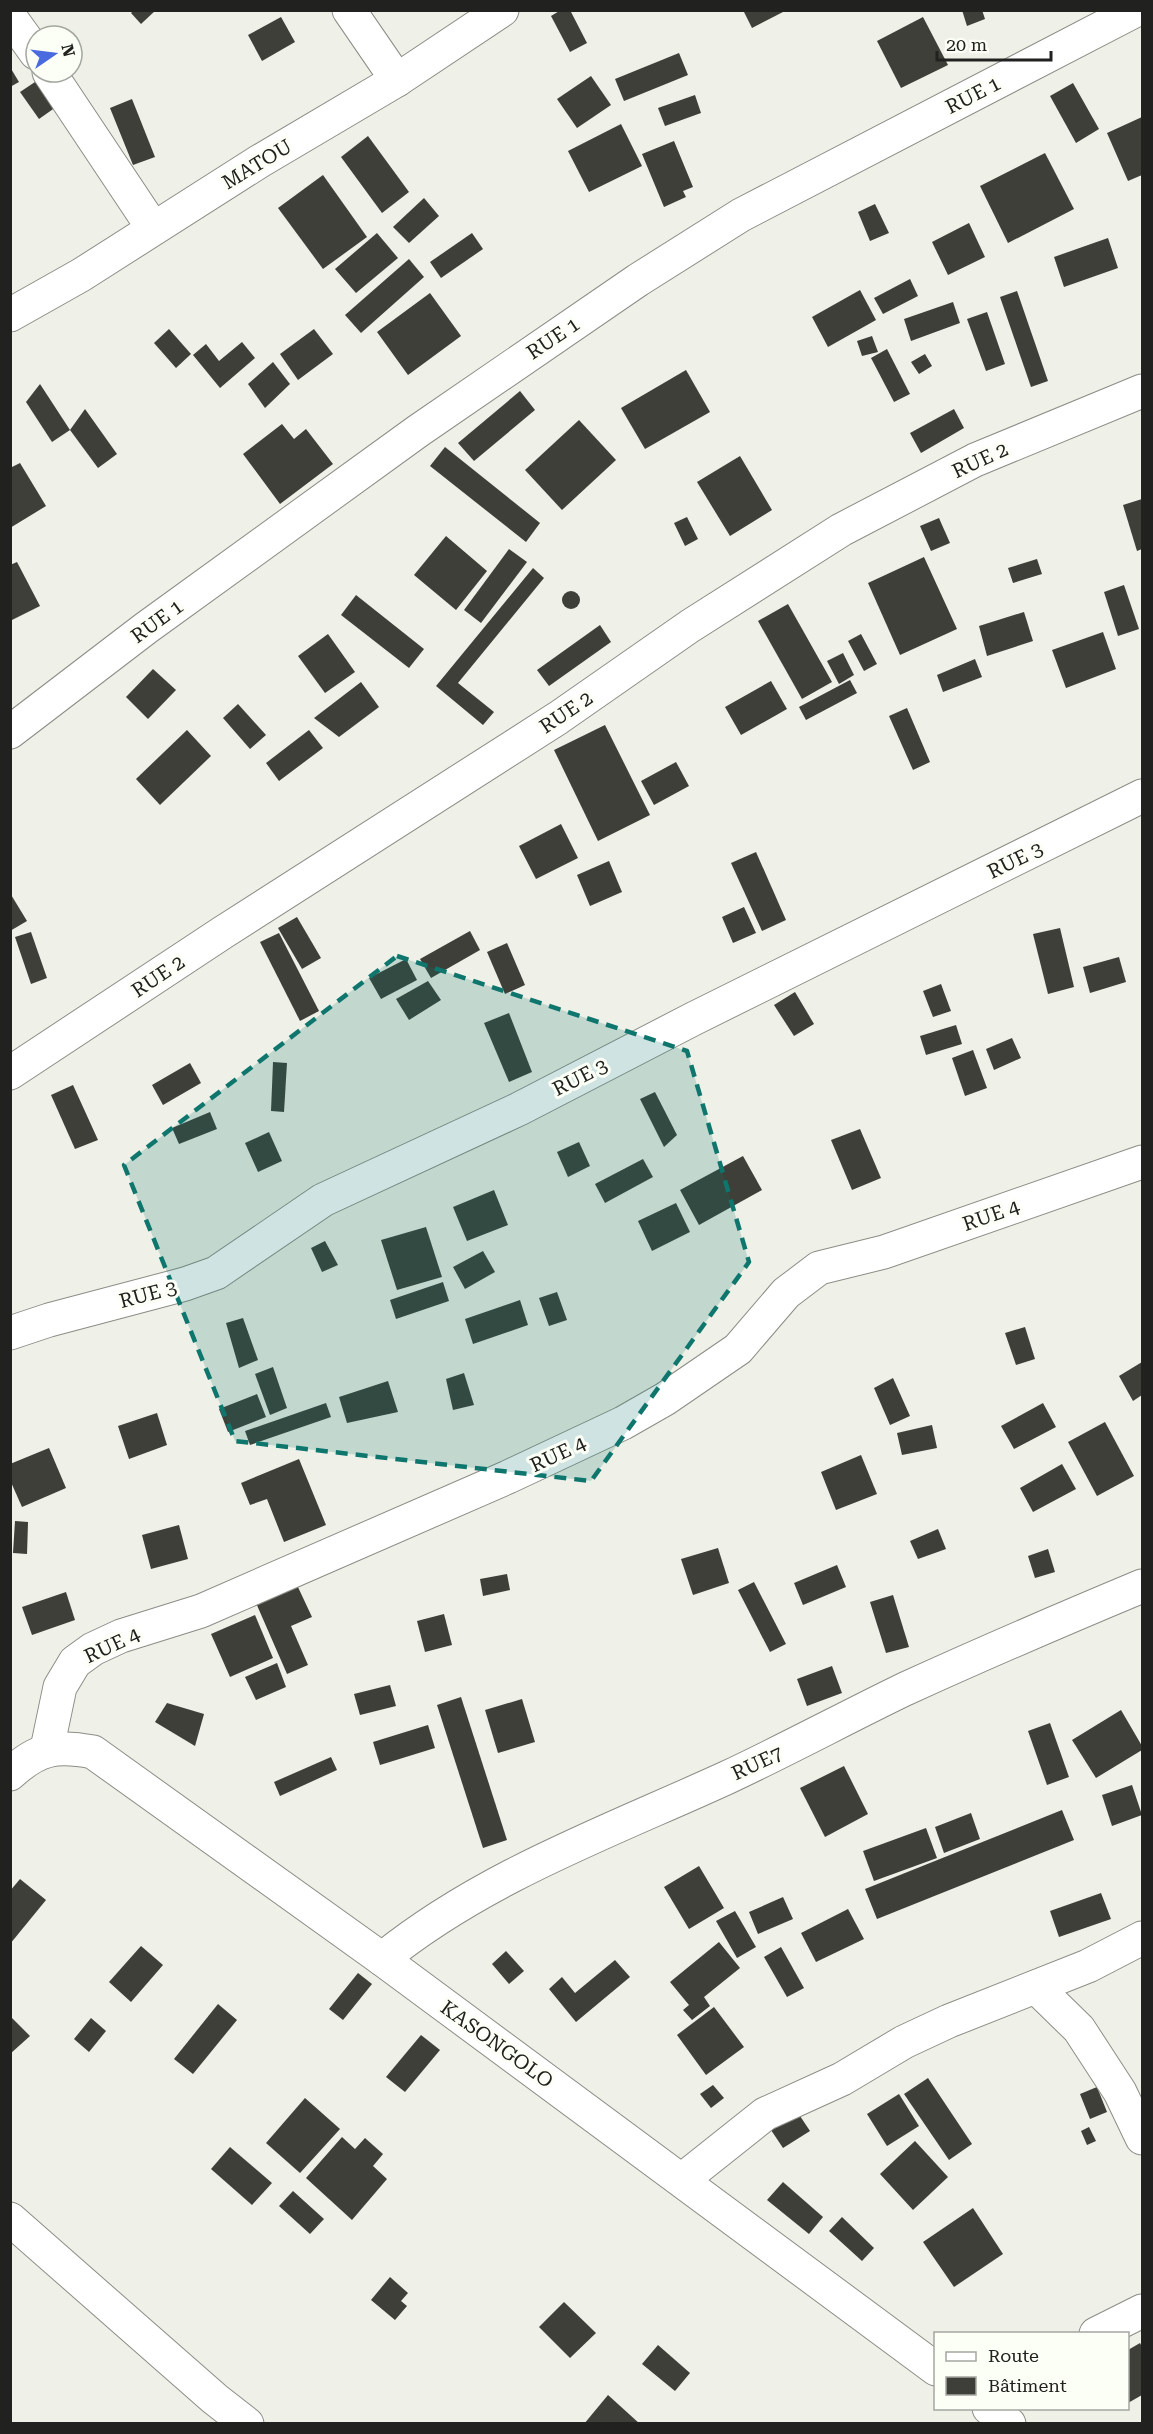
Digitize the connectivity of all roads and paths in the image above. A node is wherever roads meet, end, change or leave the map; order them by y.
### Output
1 (349, 10) edge
2 (502, 10) edge
3 (1136, 10) edge
4 (10, 17) edge
5 (24, 36) edge
6 (397, 80) junction
7 (57, 84) edge
8 (153, 228) junction
9 (10, 315) edge
10 (1143, 391) edge
11 (10, 732) edge
12 (1143, 796) edge
13 (10, 1073) edge
14 (1143, 1162) edge
15 (10, 1333) edge
16 (1143, 1586) edge
17 (47, 1749) junction
18 (10, 1774) edge
19 (1143, 1938) edge
20 (382, 1959) junction
21 (1036, 1987) junction
22 (1143, 2138) edge
23 (682, 2180) junction
24 (10, 2219) edge
25 (1143, 2312) edge
26 (1100, 2332) edge
27 (934, 2368) edge
28 (990, 2410) edge
29 (247, 2424) edge
30 (1009, 2424) edge

1 - 6 street
2 - 6 street, MATOU
3 - 11 street, RUE 1
4 - 5 street
6 - 8 street, MATOU
7 - 8 street
8 - 9 street, MATOU
10 - 13 street, RUE 2
12 - 15 street, RUE 3
14 - 17 street, RUE 4
16 - 20 street, RUE7
17 - 18 street
17 - 20 street, KASONGOLO
19 - 21 street
20 - 23 street, KASONGOLO
21 - 22 street
21 - 23 street
23 - 27 street, KASONGOLO
24 - 29 street
25 - 26 street
28 - 30 street

